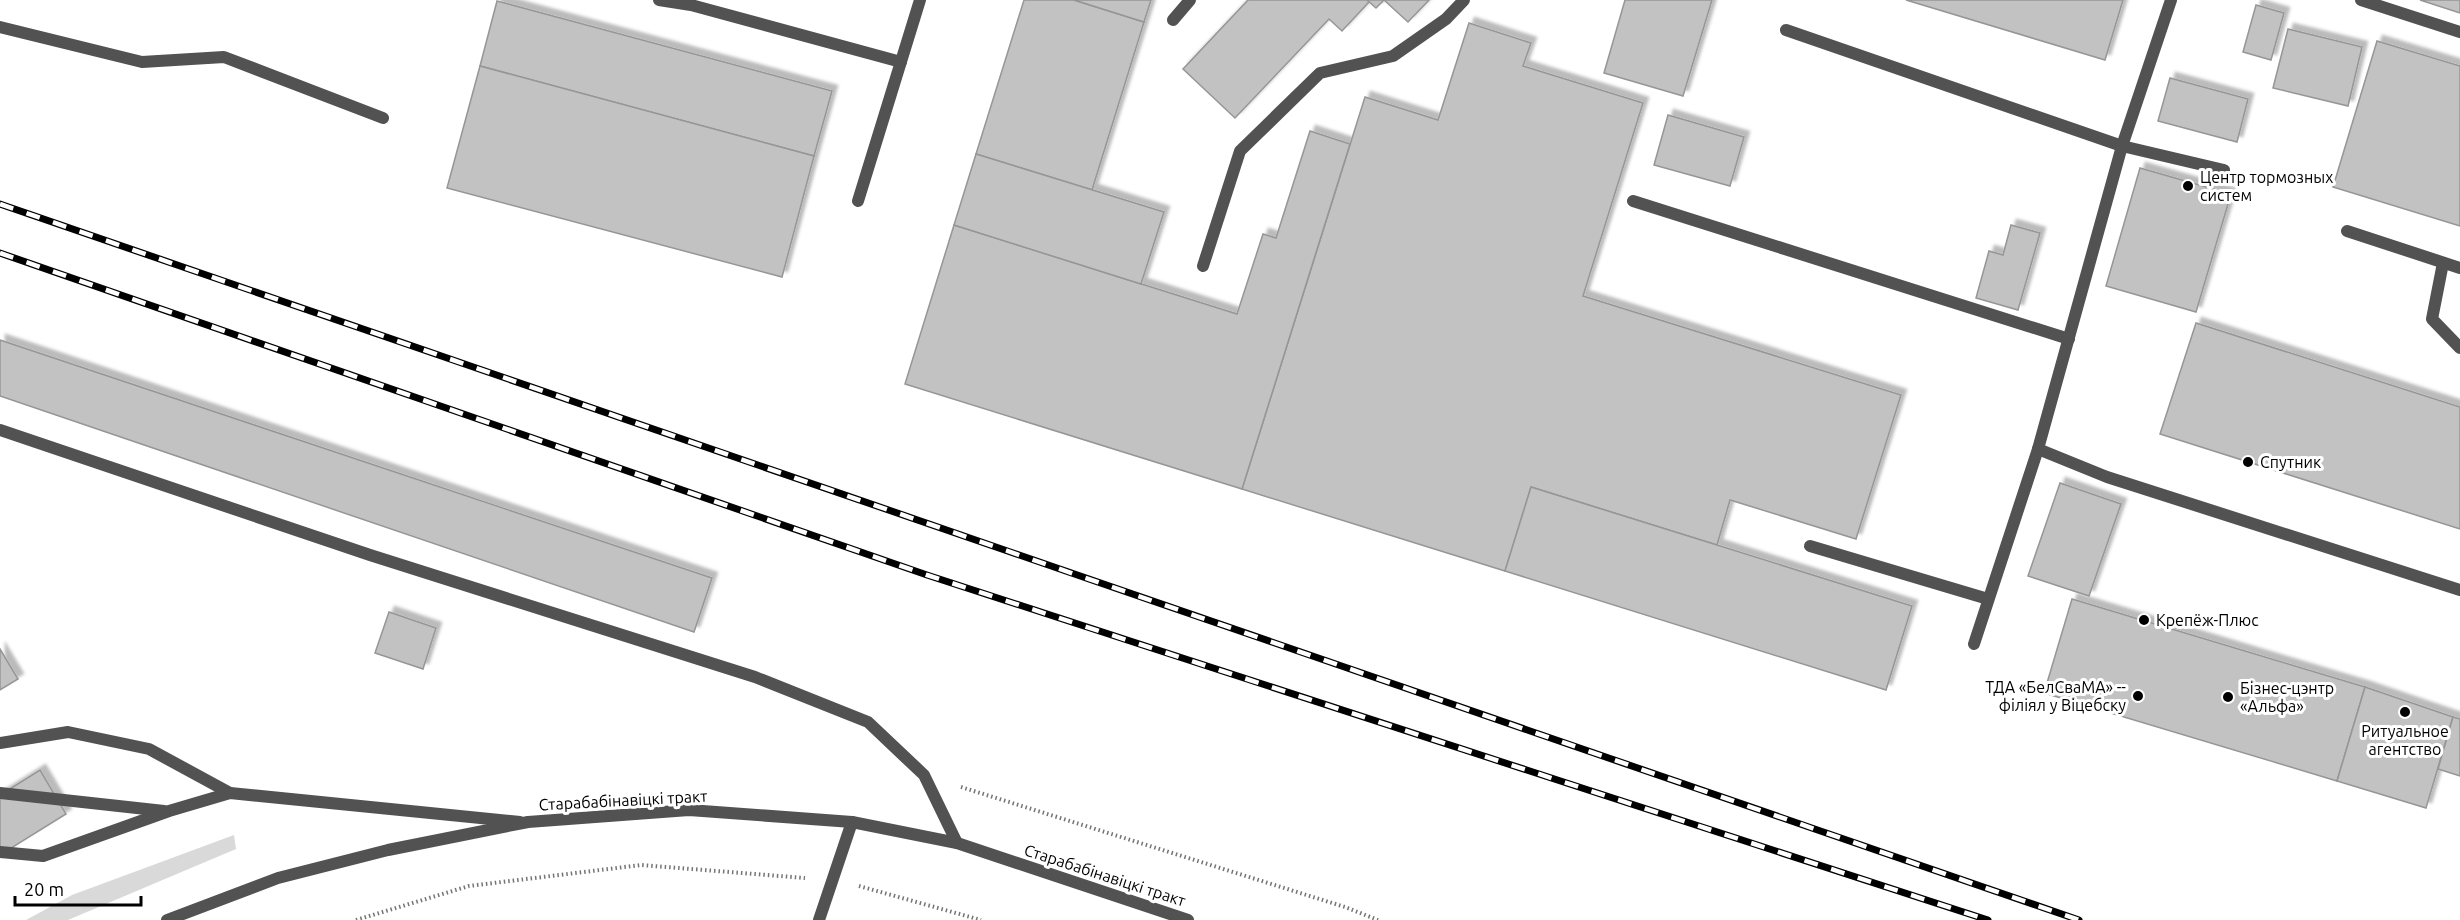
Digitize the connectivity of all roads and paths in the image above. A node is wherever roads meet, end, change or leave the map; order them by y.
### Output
1 (659, 0) edge
2 (920, 0) edge
3 (1190, 0) edge
4 (1464, 0) edge
5 (2171, 0) edge
6 (2361, 0) edge
7 (1173, 20) dead end
8 (0, 27) edge
9 (1786, 30) dead end
10 (2460, 32) edge
11 (901, 62) junction
12 (383, 118) dead end
13 (2122, 146) junction
14 (2224, 170) dead end
15 (858, 201) dead end
16 (1633, 201) dead end
17 (2347, 231) dead end
18 (2443, 263) junction
19 (1203, 266) dead end
20 (2460, 268) edge
21 (2069, 339) junction
22 (2460, 348) edge
23 (0, 430) edge
24 (2038, 449) junction
25 (1810, 546) dead end
26 (2460, 590) edge
27 (1988, 599) junction
28 (1974, 644) dead end
29 (0, 743) edge
30 (924, 775) junction
31 (0, 792) edge
32 (230, 793) junction
33 (169, 811) junction
34 (528, 822) junction
35 (852, 822) junction
36 (957, 843) junction
37 (0, 852) edge
38 (833, 880) junction
39 (167, 920) edge
40 (356, 920) edge
41 (819, 920) edge
42 (981, 920) edge
43 (1188, 920) edge
44 (1378, 920) edge

1 - 11 street
2 - 11 street
3 - 7 street
4 - 19 street
5 - 13 street
6 - 10 street
8 - 12 street
9 - 13 street
11 - 15 street
13 - 14 street
13 - 21 street
16 - 21 street
17 - 18 street
18 - 20 street
18 - 22 street
21 - 24 street
23 - 30 street
24 - 26 street
24 - 27 street
25 - 27 street
27 - 28 street
29 - 32 street
30 - 36 street
30 - 44 path
31 - 33 street
32 - 33 street
32 - 34 street
33 - 37 street
34 - 35 street, Старабабінавіцкі тракт
34 - 39 street, Старабабінавіцкі тракт
35 - 36 street, Старабабінавіцкі тракт
35 - 38 street
36 - 43 street, Старабабінавіцкі тракт
38 - 40 path
38 - 41 street
38 - 42 path

